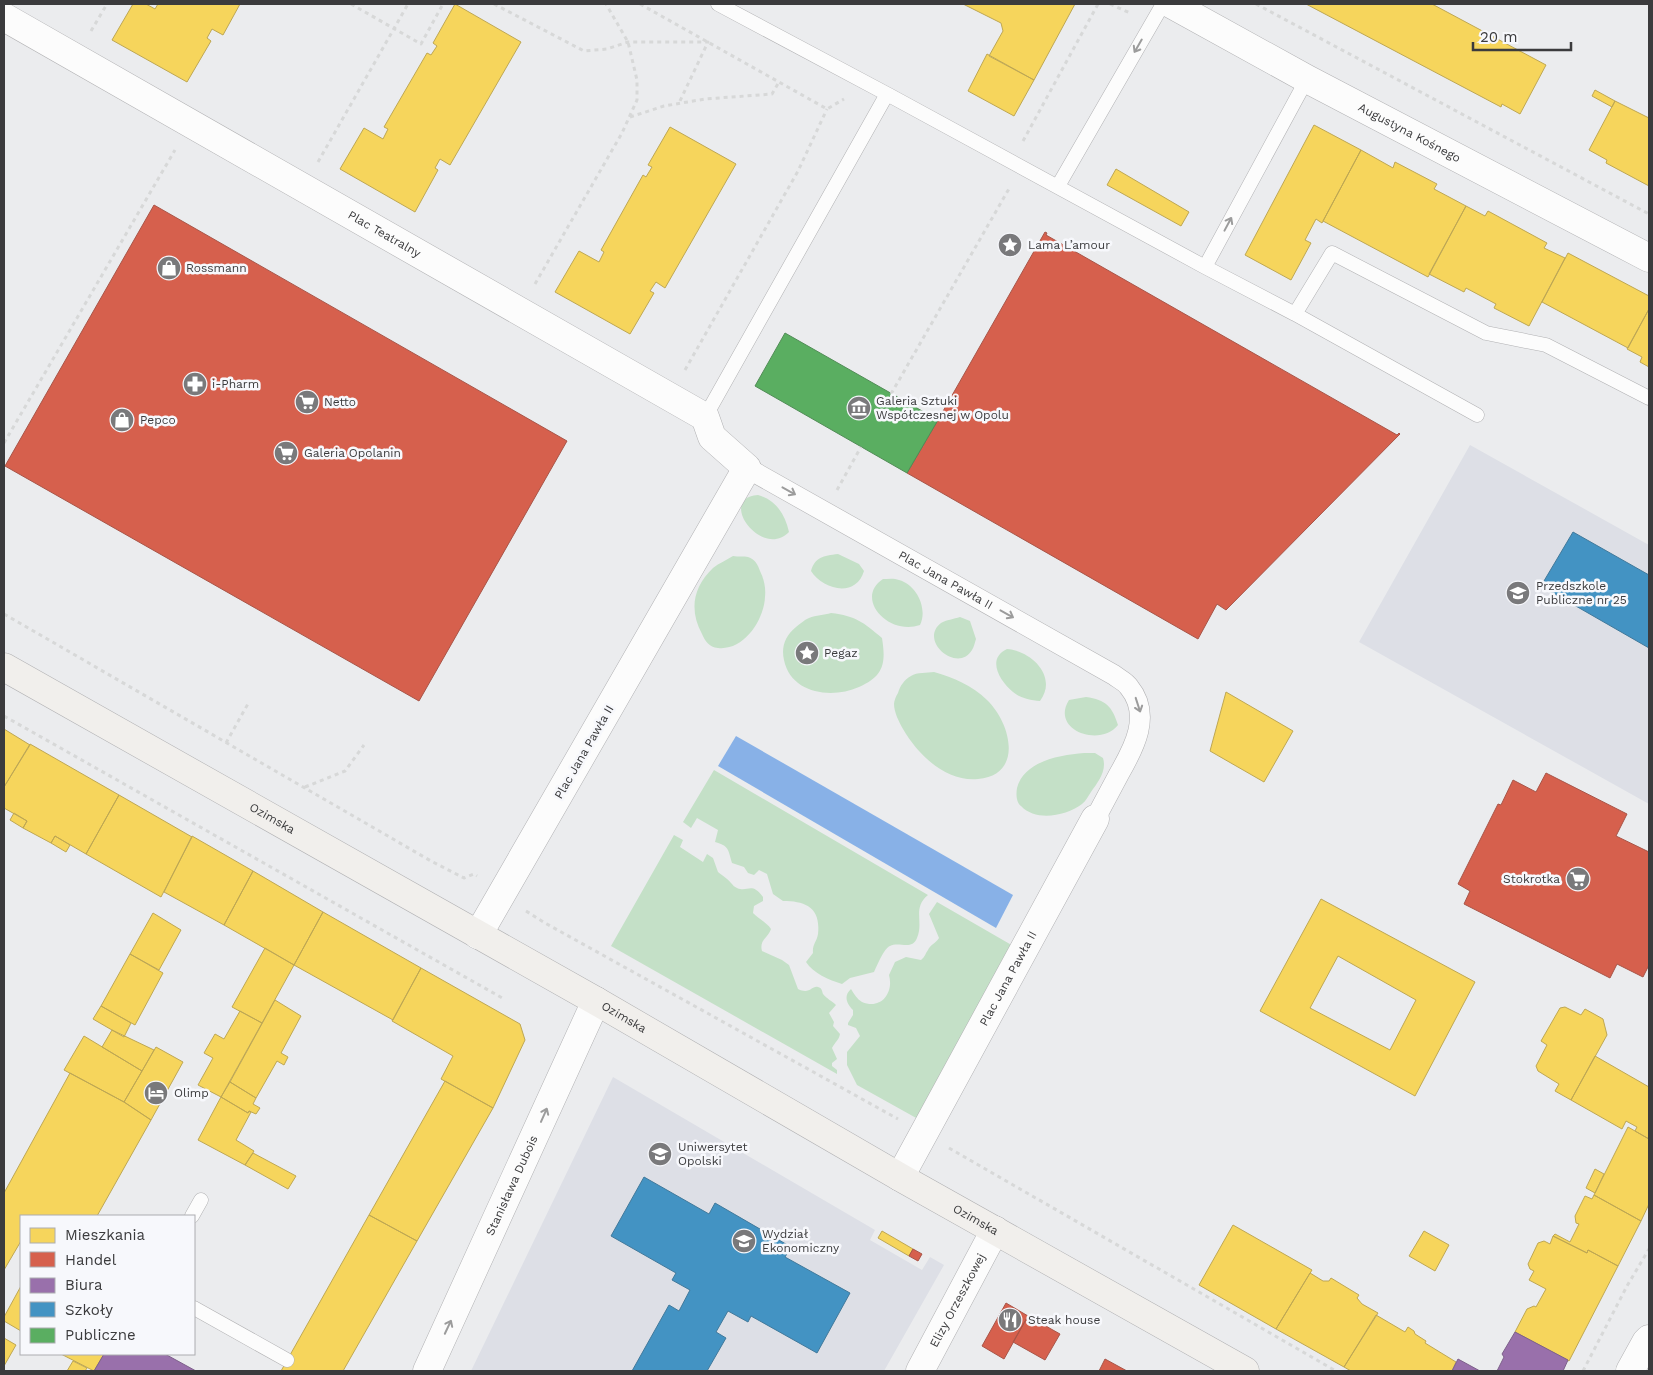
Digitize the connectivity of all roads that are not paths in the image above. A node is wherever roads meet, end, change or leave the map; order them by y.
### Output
1 (718, 4) edge
2 (1163, 4) edge
3 (1171, 4) edge
4 (4, 17) edge
5 (1307, 79) junction
6 (887, 94) junction
7 (1058, 186) junction
8 (1649, 258) edge
9 (1205, 267) junction
10 (1295, 314) junction
11 (1649, 398) edge
12 (1477, 415) dead end
13 (705, 417) junction
14 (747, 468) junction
15 (4, 667) edge
16 (1095, 819) joint
17 (478, 935) junction
18 (596, 1001) junction
19 (900, 1177) junction
20 (201, 1200) dead end
21 (193, 1215) edge
22 (996, 1230) junction
23 (195, 1309) edge
24 (1649, 1339) edge
25 (287, 1360) dead end
26 (428, 1371) edge
27 (920, 1371) edge
28 (1244, 1371) edge
29 (1630, 1371) edge

1 - 6 lane
2 -> 7 lane
3 - 5 street, Augustyna Kośnego
4 - 13 street, Plac Teatralny
5 - 8 street, Augustyna Kośnego
9 -> 5 lane
6 - 7 lane
6 - 13 lane
7 - 9 lane
9 - 10 lane
10 - 11 lane
10 - 12 lane
13 - 14 street
14 -> 16 street, Plac Jana Pawła II
14 - 17 street, Plac Jana Pawła II
15 - 17 main road, Ozimska
16 - 19 street, Plac Jana Pawła II
17 - 18 main road, Ozimska
18 - 19 main road, Ozimska
26 -> 18 street, Stanisława Dubois
19 - 22 main road, Ozimska
20 - 21 lane
22 - 27 street, Elizy Orzeszkowej
22 - 28 main road, Ozimska
23 - 25 lane
24 - 29 street

